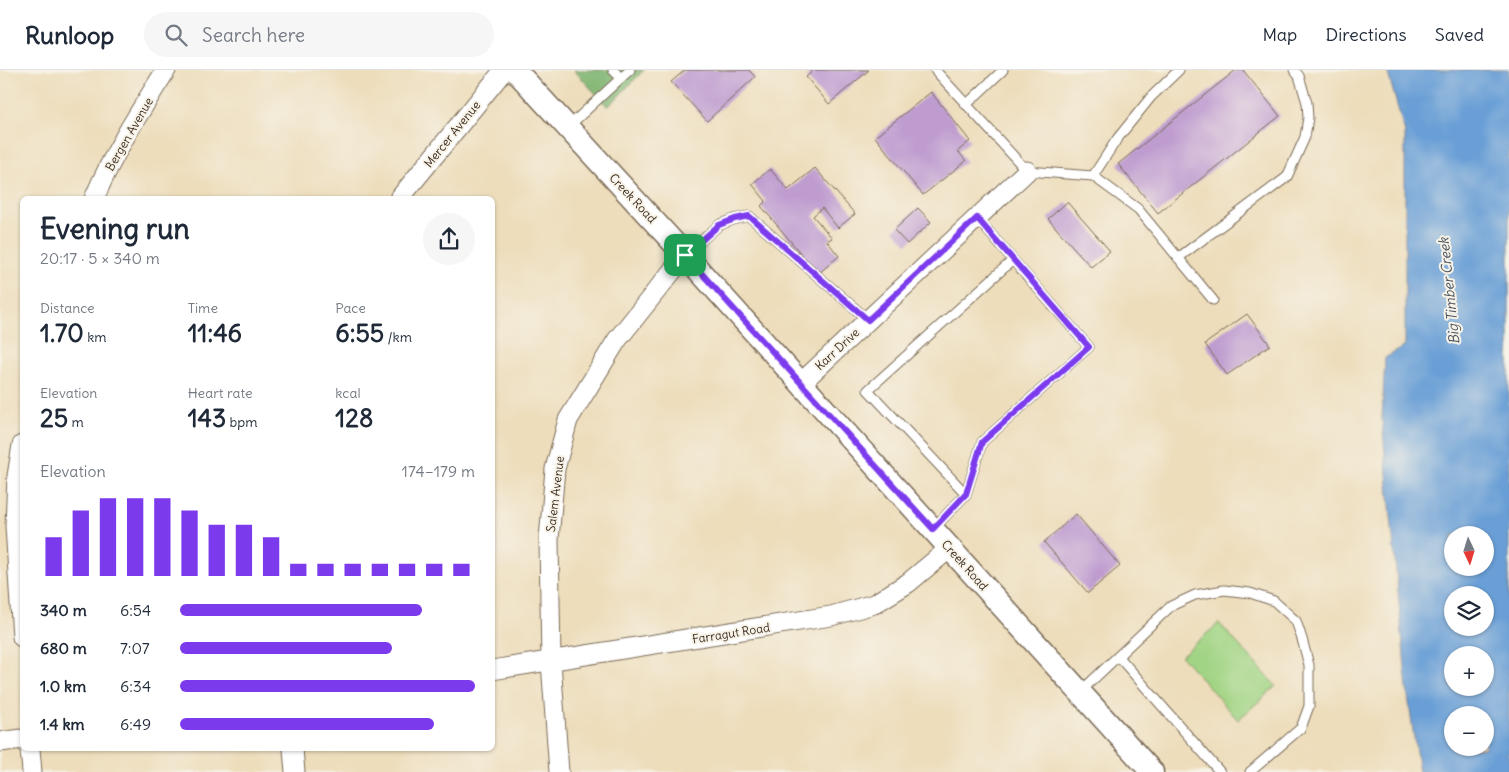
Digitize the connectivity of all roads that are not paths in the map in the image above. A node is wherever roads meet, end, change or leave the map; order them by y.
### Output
1 (166, 70) edge
2 (504, 70) edge
3 (515, 70) edge
4 (614, 70) edge
5 (630, 70) edge
6 (935, 70) edge
7 (1003, 70) edge
8 (1179, 70) edge
9 (1294, 70) edge
10 (621, 78) junction
11 (966, 105) junction
12 (568, 128) junction
13 (1027, 171) junction
14 (1094, 176) junction
15 (95, 196) edge
16 (401, 196) edge
17 (977, 218) junction
18 (685, 255) junction
19 (1178, 258) junction
20 (1013, 260) junction
21 (1213, 300) dead end
22 (868, 320) junction
23 (801, 383) junction
24 (20, 455) edge
25 (966, 494) junction
26 (933, 529) junction
27 (950, 548) junction
28 (20, 605) edge
29 (1118, 656) junction
30 (551, 662) junction
31 (495, 670) edge
32 (1080, 692) junction
33 (20, 739) edge
34 (0, 742) edge
35 (30, 751) edge
36 (293, 751) edge
37 (32, 772) edge
38 (295, 772) edge
39 (558, 772) edge
40 (1152, 772) edge
41 (1220, 772) edge
42 (1250, 772) edge

1 - 15 street, Bergen Avenue
2 - 16 street, Mercer Avenue
3 - 12 street, Creek Road
4 - 10 lane
5 - 10 lane
6 - 11 lane
7 - 11 lane
8 - 14 lane
9 - 19 lane
10 - 12 lane
11 - 13 lane
12 - 18 street, Creek Road
13 - 14 lane
13 - 17 street, Karr Drive
14 - 19 lane
17 - 20 lane
17 - 22 street, Karr Drive
18 - 22 lane
18 - 23 street, Creek Road
18 - 30 street, Salem Avenue
19 - 21 lane
20 - 25 lane
20 - 25 lane
22 - 23 street, Karr Drive
23 - 26 street, Creek Road
24 - 28 street
25 - 26 lane
26 - 27 street, Creek Road
27 - 30 street, Farragut Road
27 - 32 street, Creek Road
29 - 32 lane
29 - 41 lane
29 - 42 lane
30 - 31 street, Farragut Road
30 - 39 street, Salem Avenue
32 - 40 street, Creek Road
33 - 34 street
35 - 37 street
36 - 38 street

